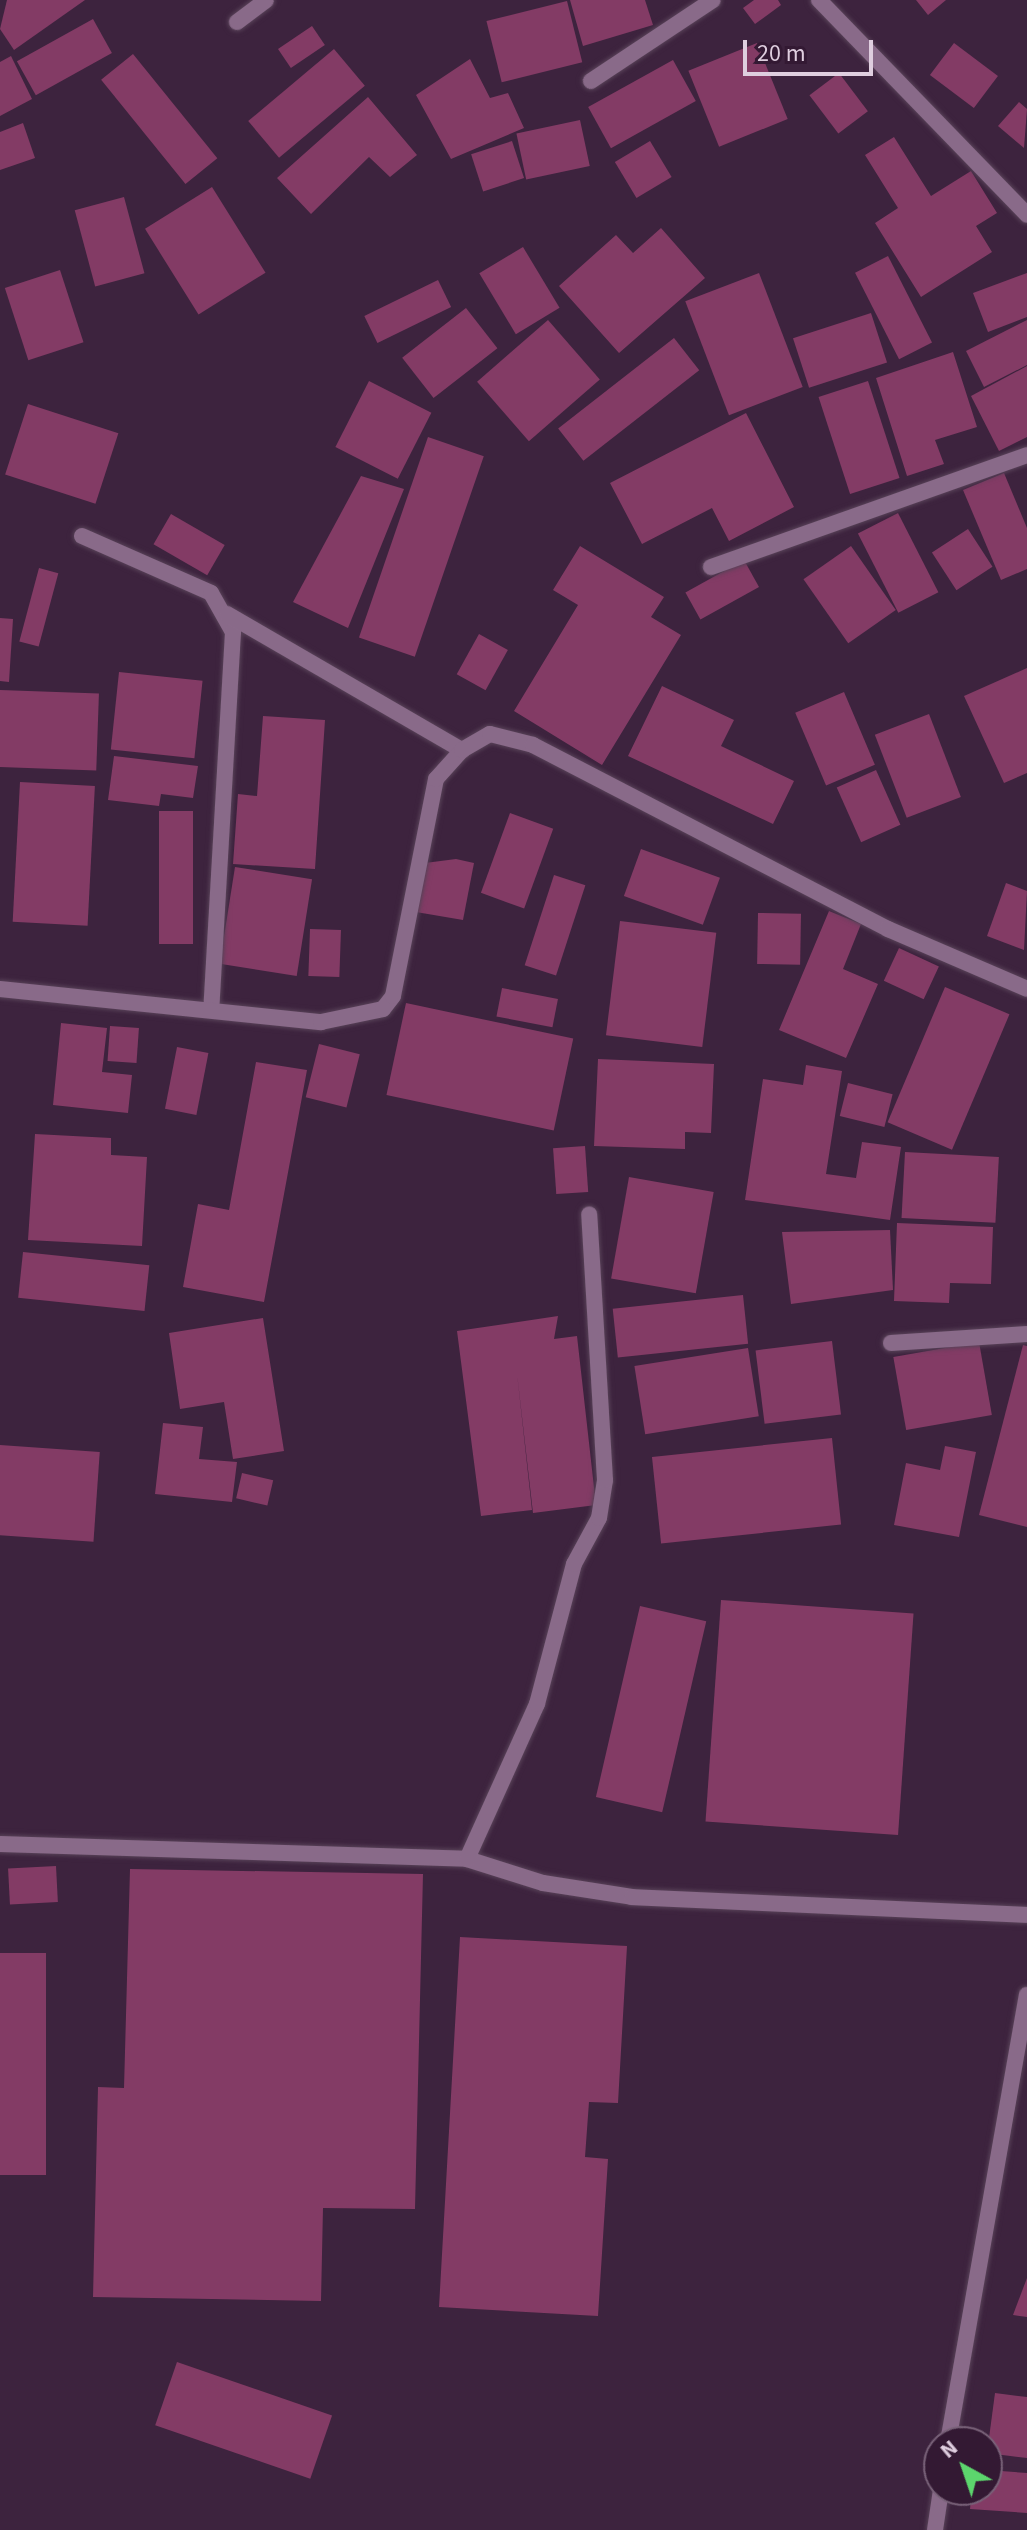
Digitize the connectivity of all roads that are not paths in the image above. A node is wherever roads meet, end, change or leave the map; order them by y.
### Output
1 (266, 0) edge
2 (713, 0) edge
3 (819, 0) edge
4 (237, 22) dead end
5 (591, 81) dead end
6 (1026, 212) edge
7 (1027, 455) edge
8 (82, 536) dead end
9 (711, 567) dead end
10 (227, 614) junction
11 (462, 750) junction
12 (0, 989) edge
13 (1027, 989) edge
14 (211, 1008) junction
15 (589, 1214) dead end
16 (1027, 1334) edge
17 (891, 1343) dead end
18 (0, 1844) edge
19 (467, 1859) junction
20 (1027, 1915) edge
21 (1027, 1995) edge
22 (951, 2426) edge
23 (939, 2506) edge
24 (935, 2530) edge

1 - 4 street
2 - 5 street
3 - 6 street
7 - 9 street
8 - 10 street
10 - 11 street
10 - 14 street
11 - 13 street
11 - 14 street
12 - 14 street
15 - 19 street
16 - 17 street
18 - 19 street
19 - 20 street
21 - 22 street
23 - 24 street

